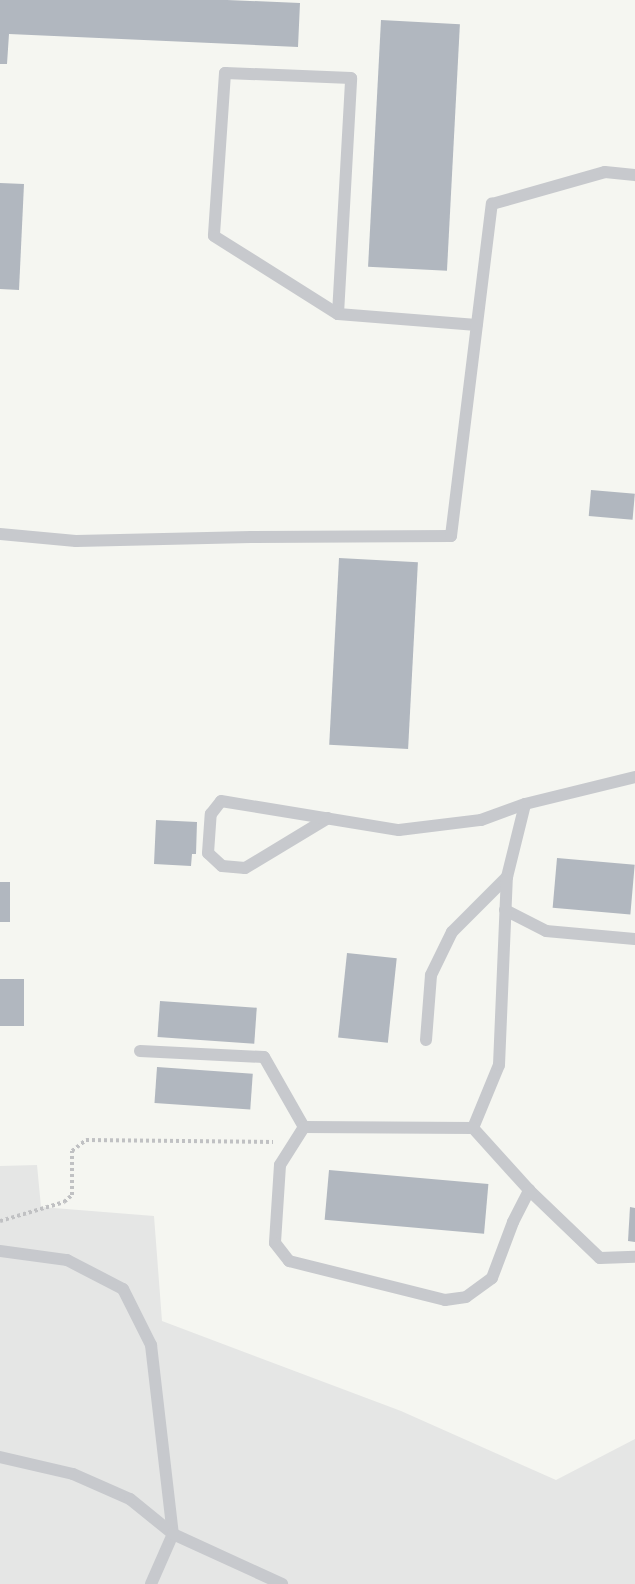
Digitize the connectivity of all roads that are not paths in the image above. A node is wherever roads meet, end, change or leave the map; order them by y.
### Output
1 (635, 175) edge
2 (338, 314) junction
3 (477, 325) junction
4 (0, 534) edge
5 (635, 777) edge
6 (525, 804) junction
7 (328, 818) junction
8 (507, 877) junction
9 (505, 910) junction
10 (635, 939) edge
11 (426, 1040) dead end
12 (140, 1051) dead end
13 (304, 1127) junction
14 (473, 1128) junction
15 (529, 1190) junction
16 (0, 1251) edge
17 (635, 1257) edge
18 (0, 1457) edge
19 (173, 1534) junction
20 (151, 1584) edge
21 (282, 1584) edge

1 - 3 lane
2 - 2 lane
2 - 3 lane
3 - 4 lane
5 - 6 lane
6 - 7 lane
6 - 8 lane
7 - 7 lane
8 - 9 lane
8 - 11 lane
9 - 10 lane
9 - 14 lane
12 - 13 lane
13 - 14 lane
13 - 15 lane
14 - 15 lane
15 - 17 lane
16 - 19 lane
18 - 19 lane
19 - 20 lane
19 - 21 lane

